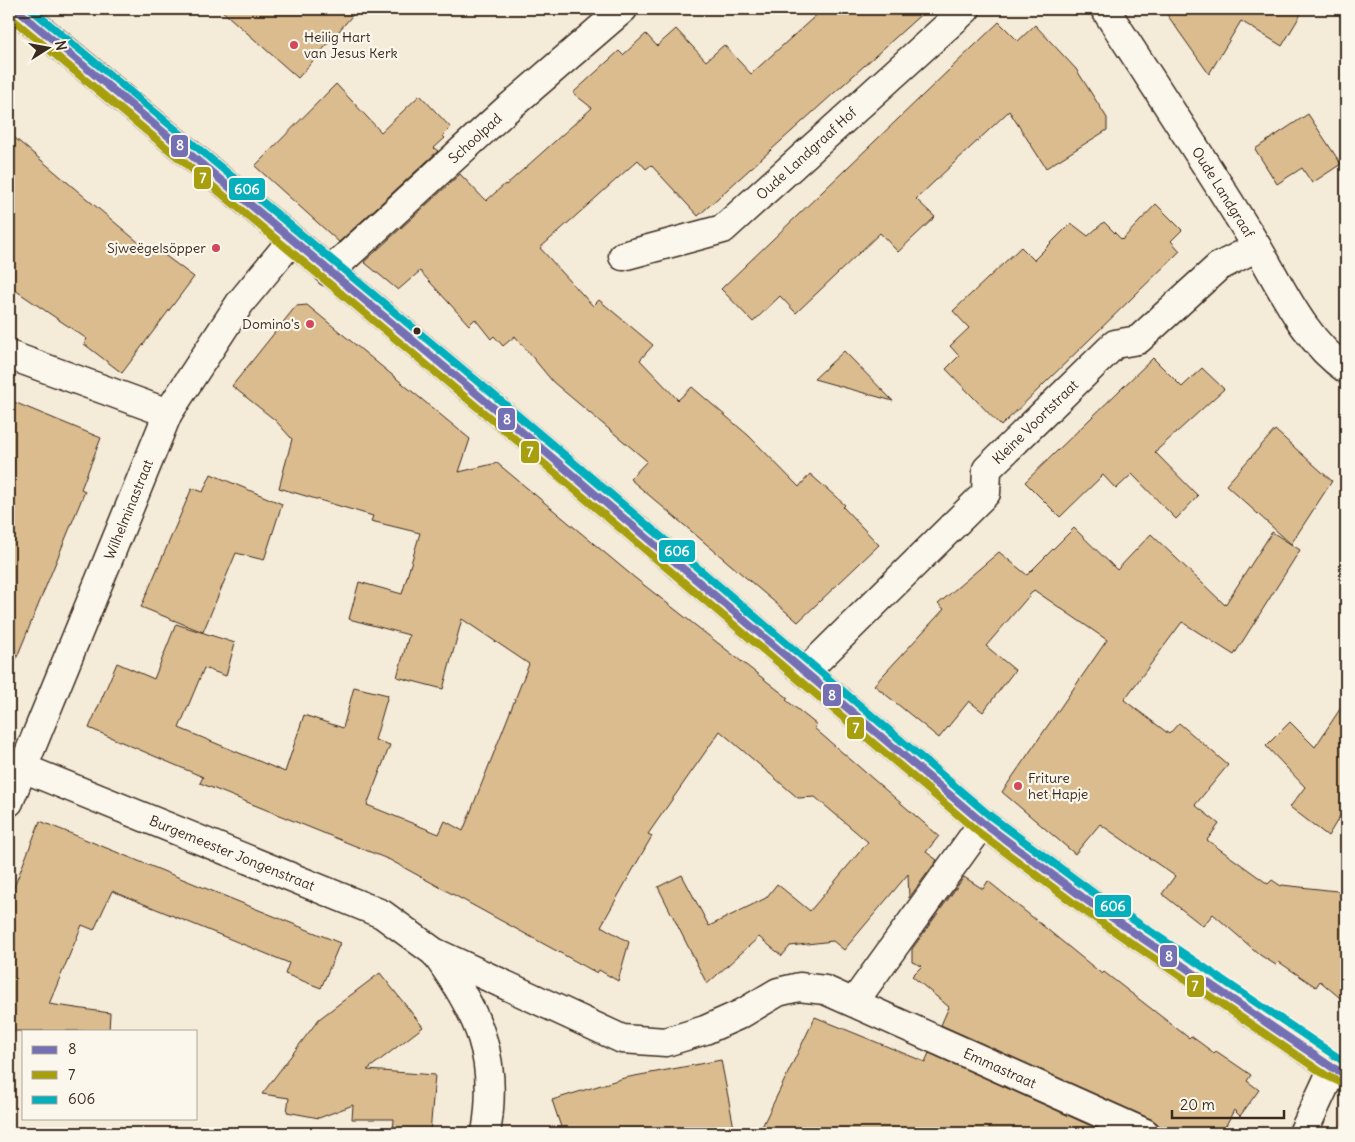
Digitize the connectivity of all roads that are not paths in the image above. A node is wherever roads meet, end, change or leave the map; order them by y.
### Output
1 (16, 9) edge
2 (623, 9) edge
3 (966, 9) edge
4 (1105, 9) edge
5 (292, 240) junction
6 (1257, 247) junction
7 (623, 256) dead end
8 (329, 272) junction
9 (9, 355) edge
10 (1346, 369) edge
11 (168, 413) junction
12 (805, 672) junction
13 (16, 766) edge
14 (9, 802) edge
15 (983, 823) junction
16 (434, 952) junction
17 (854, 1002) junction
18 (622, 1039) joint
19 (1339, 1071) edge
20 (486, 1133) edge
21 (1145, 1133) edge
22 (1303, 1133) edge

1 - 5 main road
2 - 8 street, Schoolpad
3 - 7 street, Oude Landgraaf Hof
4 - 6 street, Oude Landgraaf
5 - 8 main road
5 - 11 street, Wilhelminastraat
6 - 10 street, Oude Landgraaf
6 - 12 street, Kleine Voortstraat
8 - 12 main road
9 - 11 street
11 - 13 street, Wilhelminastraat
12 - 15 main road
13 - 14 street, Wilhelminastraat
13 - 16 street, Burgemeester Jongenstraat
15 - 17 street
15 - 19 main road
16 - 18 street, Burgemeester Jongenstraat
16 - 20 street, Burgemeester Jongenstraat
17 - 18 street, Emmastraat
17 - 21 street, Emmastraat
19 - 22 street

